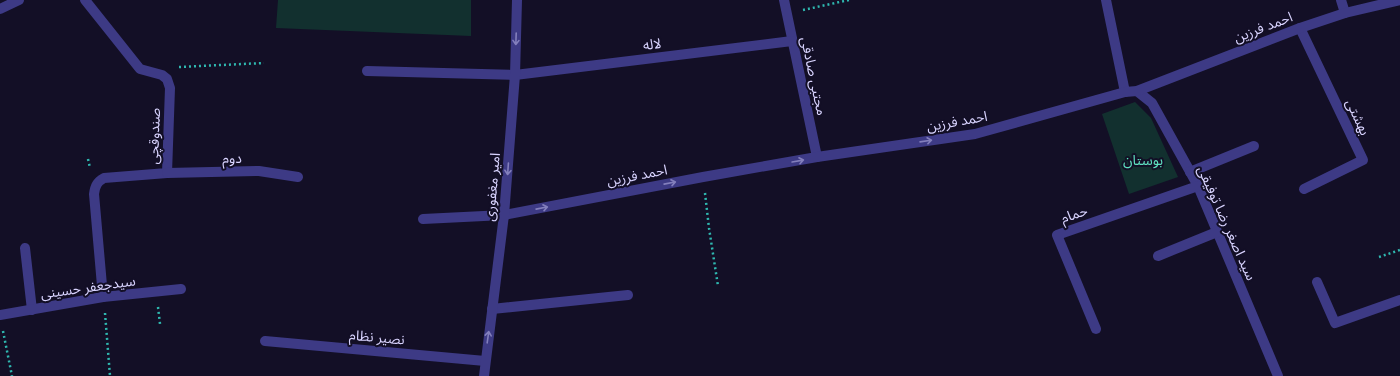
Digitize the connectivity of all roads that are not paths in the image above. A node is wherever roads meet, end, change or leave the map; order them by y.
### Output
1 (19, 0) edge
2 (85, 0) edge
3 (517, 0) edge
4 (784, 0) edge
5 (1106, 0) edge
6 (1341, 0) edge
7 (1400, 0) edge
8 (1, 5) edge
9 (1345, 13) junction
10 (1300, 28) junction
11 (792, 41) junction
12 (366, 71) dead end
13 (515, 75) junction
14 (1137, 91) junction
15 (1125, 92) junction
16 (1254, 146) dead end
17 (817, 157) junction
18 (1190, 172) junction
19 (167, 173) junction
20 (298, 177) dead end
21 (1198, 186) junction
22 (1304, 189) dead end
23 (504, 215) junction
24 (424, 219) dead end
25 (1217, 232) junction
26 (25, 248) dead end
27 (1158, 256) dead end
28 (1317, 282) dead end
29 (181, 290) dead end
30 (628, 295) dead end
31 (103, 297) junction
32 (1400, 300) edge
33 (492, 309) junction
34 (32, 310) junction
35 (0, 315) edge
36 (1096, 329) dead end
37 (266, 341) dead end
38 (485, 361) junction
39 (484, 376) edge
40 (1278, 376) edge

1 - 8 street
2 - 19 street, صندوقچی
3 -> 13 street, امیر مغفوری
4 - 11 street, مجتبی صادقی
5 - 15 street
6 - 9 street
7 - 9 street, احمد فرزین
9 - 10 street, احمد فرزین
10 - 14 street, احمد فرزین
10 - 22 street, بهشتی
11 - 13 street, لاله
11 - 17 street, مجتبی صادقی
12 - 13 street, لاله
13 -> 23 street, امیر مغفوری
14 - 15 street, احمد فرزین
14 - 18 street, سید اصغر رضا توفیقی
17 -> 15 street, احمد فرزین
16 - 18 street
23 -> 17 street, احمد فرزین
18 - 21 street, سید اصغر رضا توفیقی
19 - 20 street, دوم
19 - 31 street, صندوقچی
21 - 25 street, سید اصغر رضا توفیقی
21 - 36 street, حمام
23 - 24 street, احمد فرزین
23 - 33 street, امیر مغفوری
25 - 27 street
25 - 40 street, سید اصغر رضا توفیقی
26 - 34 street
28 - 32 street
29 - 31 street, سیدجعفر حسینی
30 - 33 street
31 - 34 street, سیدجعفر حسینی
38 -> 33 street, امیر مغفوری
34 - 35 street, سیدجعفر حسینی
37 - 38 street, نصیر نظام
38 - 39 street, امیر مغفوری

